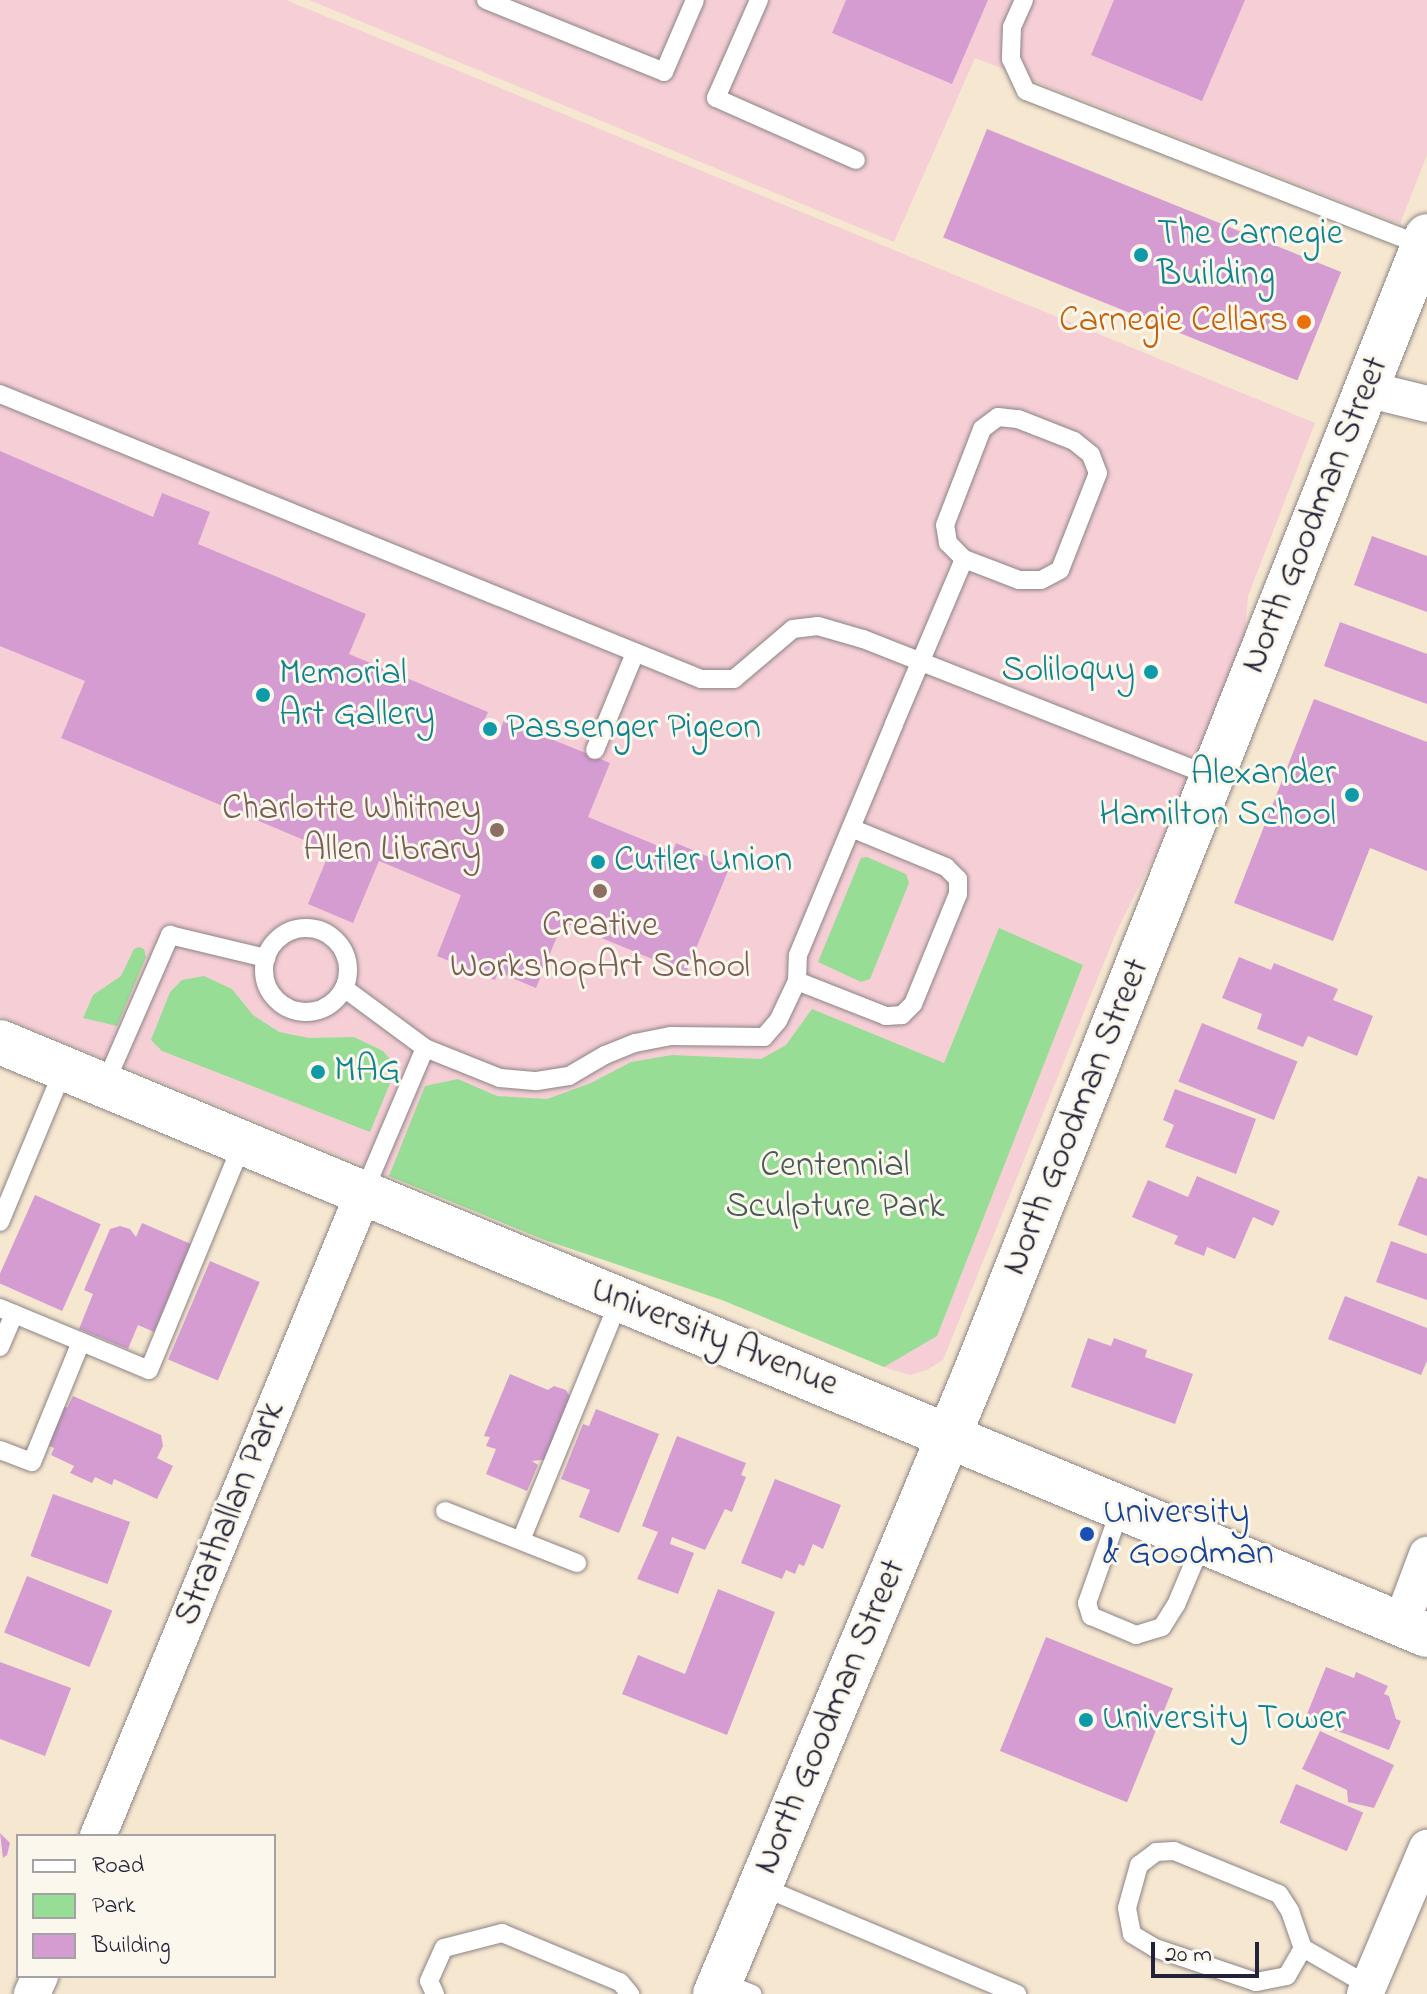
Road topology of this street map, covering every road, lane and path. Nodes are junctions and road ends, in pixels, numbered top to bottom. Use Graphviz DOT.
graph roads {
  1 [pos="486,0"];
  2 [pos="695,0"];
  3 [pos="759,0"];
  4 [pos="1024,0"];
  5 [pos="856,160"];
  6 [pos="1425,241"];
  7 [pos="1366,389"];
  8 [pos="0,394"];
  9 [pos="1427,404"];
  10 [pos="964,559"];
  11 [pos="635,653"];
  12 [pos="921,662"];
  13 [pos="595,750"];
  14 [pos="1213,777"];
  15 [pos="851,828"];
  16 [pos="266,958"];
  17 [pos="797,981"];
  18 [pos="344,988"];
  19 [pos="0,1042"];
  20 [pos="425,1048"];
  21 [pos="64,1068"];
  22 [pos="105,1084"];
  23 [pos="243,1142"];
  24 [pos="364,1192"];
  25 [pos="0,1222"];
  26 [pos="620,1299"];
  27 [pos="7,1311"];
  28 [pos="81,1342"];
  29 [pos="0,1347"];
  30 [pos="949,1435"];
  31 [pos="0,1450"];
  32 [pos="1121,1507"];
  33 [pos="445,1511"];
  34 [pos="521,1540"];
  35 [pos="1203,1541"];
  36 [pos="1427,1555"];
  37 [pos="577,1563"];
  38 [pos="1414,1630"];
  39 [pos="99,1834"];
  40 [pos="1427,1848"];
  41 [pos="760,1886"];
  42 [pos="1303,1948"];
  43 [pos="730,1990"];
  44 [pos="1367,1990"];
  45 [pos="435,1994"];
  46 [pos="630,1994"];
  47 [pos="1017,1994"];
  1 -- 2 [label="lane"];
  3 -- 5 [label="lane"];
  4 -- 6 [label="lane"];
  6 -- 7 [label="main road, North Goodman Street"];
  7 -- 9 [label="street"];
  7 -- 14 [label="main road, North Goodman Street"];
  8 -- 11 [label="lane"];
  10 -- 10 [label="lane"];
  10 -- 12 [label="lane"];
  11 -- 12 [label="lane"];
  11 -- 13 [label="lane"];
  12 -- 14 [label="lane"];
  12 -- 15 [label="lane"];
  14 -- 30 [label="main road, North Goodman Street"];
  15 -- 17 [label="lane"];
  15 -- 17 [label="lane"];
  16 -- 18 [label="lane"];
  16 -- 18 [label="lane"];
  16 -- 22 [label="lane"];
  17 -- 20 [label="lane"];
  18 -- 20 [label="lane"];
  19 -- 21 [label="main road, University Avenue"];
  20 -- 24 [label="lane"];
  21 -- 22 [label="main road, University Avenue"];
  21 -- 25 [label="lane"];
  22 -- 23 [label="main road, University Avenue"];
  23 -- 24 [label="main road, University Avenue"];
  23 -- 28 [label="lane"];
  24 -- 26 [label="main road, University Avenue"];
  24 -- 39 [label="street, Strathallan Park"];
  26 -- 30 [label="main road, University Avenue"];
  26 -- 34 [label="lane"];
  27 -- 28 [label="lane"];
  27 -- 29 [label="lane"];
  28 -- 31 [label="lane"];
  30 -- 32 [label="main road, University Avenue"];
  30 -- 41 [label="main road, North Goodman Street"];
  32 -- 35 [label="main road, University Avenue"];
  32 -- 35 [label="lane"];
  33 -- 34 [label="lane"];
  34 -- 37 [label="lane"];
  35 -- 38 [label="main road, University Avenue"];
  36 -- 38 [label="street"];
  40 -- 44 [label="street"];
  41 -- 43 [label="main road, North Goodman Street"];
  41 -- 47 [label="lane"];
  42 -- 42 [label="lane"];
  42 -- 44 [label="lane"];
  45 -- 46 [label="lane"];
}
